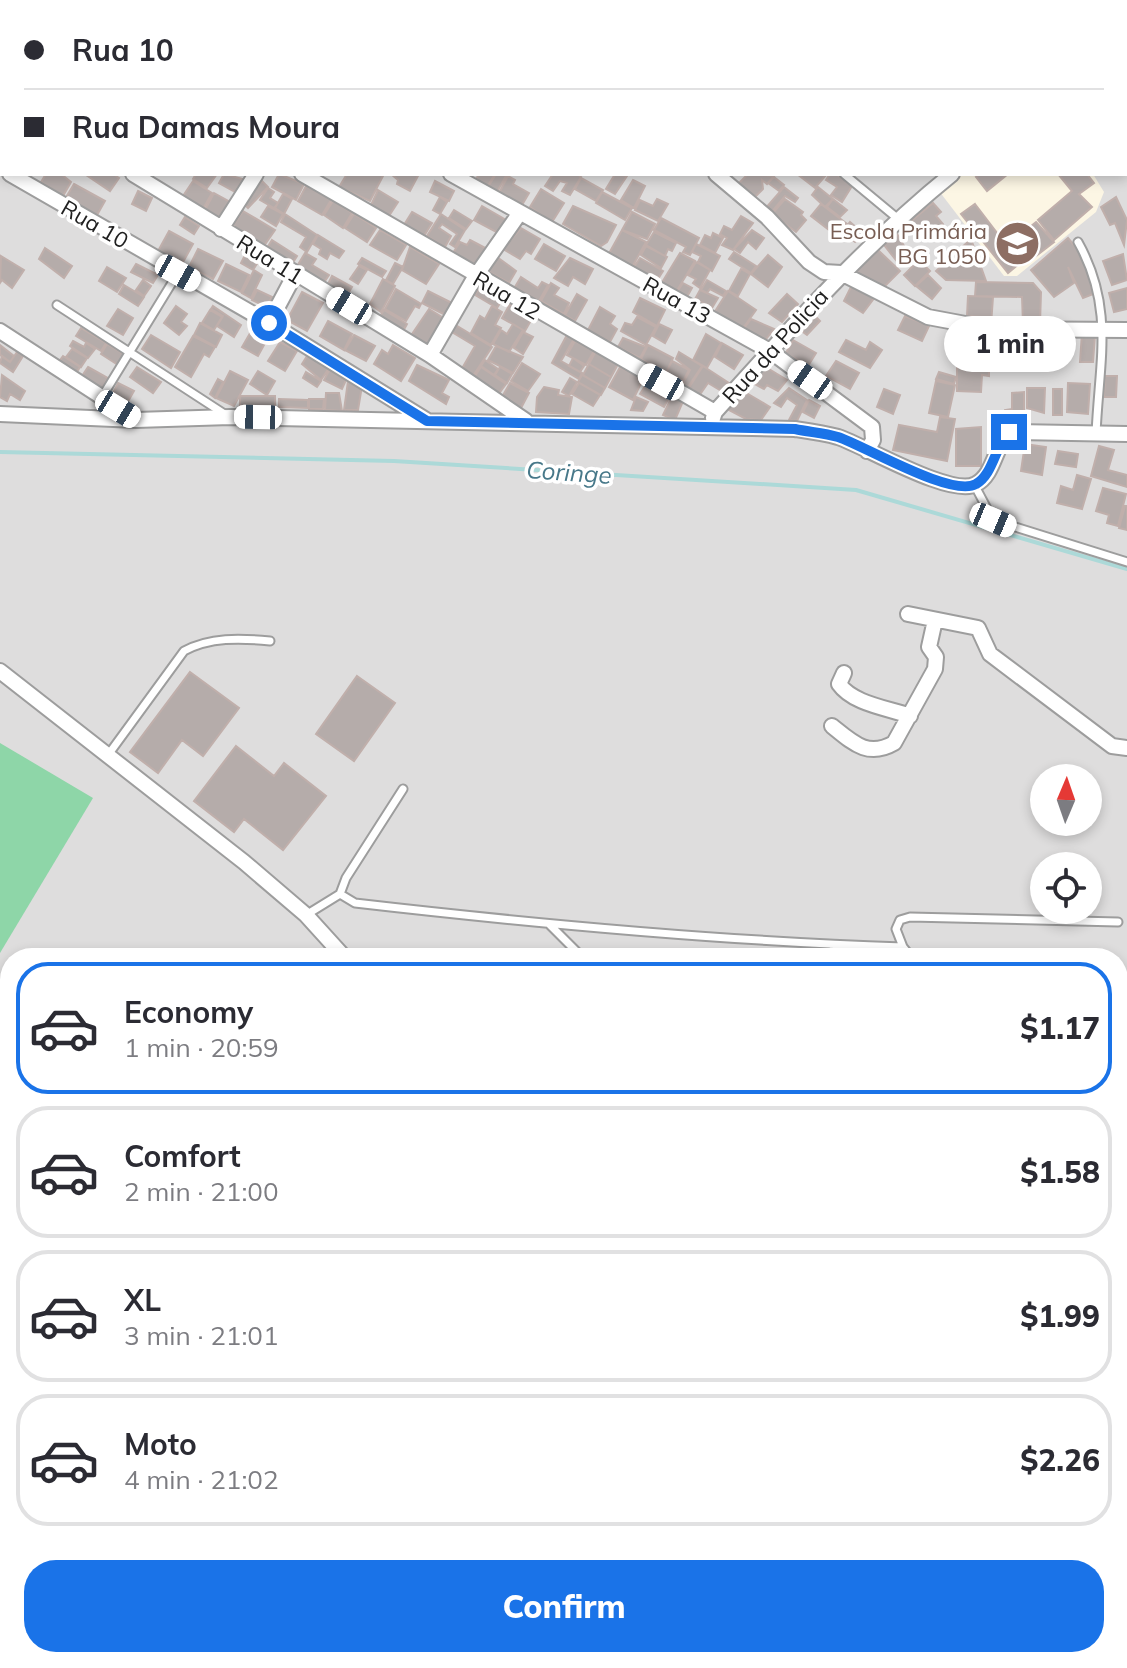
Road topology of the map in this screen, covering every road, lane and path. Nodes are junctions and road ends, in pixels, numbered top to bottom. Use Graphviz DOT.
graph roads {
  1 [pos="13,176"];
  2 [pos="136,176"];
  3 [pos="255,176"];
  4 [pos="305,176"];
  5 [pos="454,176"];
  6 [pos="718,176"];
  7 [pos="846,176"];
  8 [pos="950,176"];
  9 [pos="519,214"];
  10 [pos="897,218"];
  11 [pos="221,229"];
  12 [pos="1078,242"];
  13 [pos="178,273"];
  14 [pos="841,273"];
  15 [pos="295,274"];
  16 [pos="475,277"];
  17 [pos="57,305"];
  18 [pos="269,323"];
  19 [pos="1127,330"];
  20 [pos="0,331"];
  21 [pos="1105,331"];
  22 [pos="131,350"];
  23 [pos="770,351"];
  24 [pos="430,355"];
  25 [pos="101,399"];
  26 [pos="0,403"];
  27 [pos="0,414"];
  28 [pos="19,415"];
  29 [pos="230,417"];
  30 [pos="713,419"];
  31 [pos="136,420"];
  32 [pos="427,421"];
  33 [pos="527,422"];
  34 [pos="1096,434"];
  35 [pos="1127,434"];
  36 [pos="867,451"];
  37 [pos="975,486"];
  38 [pos="1127,562"];
  39 [pos="908,614"];
  40 [pos="935,620"];
  41 [pos="270,641"];
  42 [pos="0,671"];
  43 [pos="844,673"];
  44 [pos="910,716"];
  45 [pos="832,726"];
  46 [pos="1127,748"];
  47 [pos="108,755"];
  48 [pos="403,789"];
  49 [pos="340,894"];
  50 [pos="306,915"];
  51 [pos="1118,922"];
  52 [pos="550,925"];
  53 [pos="834,946"];
  54 [pos="903,947"];
  55 [pos="336,948"];
  56 [pos="573,948"];
  1 -- 13 [label="street, Rua 10"];
  2 -- 11 [label="street, Rua 11"];
  3 -- 11 [label="street"];
  4 -- 16 [label="street, Rua 12"];
  5 -- 9 [label="street, Rua 13"];
  6 -- 14 [label="street"];
  7 -- 10 [label="lane"];
  8 -- 10 [label="street, Rua da Policia"];
  9 -- 16 [label="street"];
  9 -- 23 [label="street, Rua 13"];
  10 -- 14 [label="street, Rua da Policia"];
  11 -- 15 [label="street, Rua 11"];
  12 -- 21 [label="lane"];
  13 -- 18 [label="street, Rua 10"];
  13 -- 22 [label="lane"];
  14 -- 21 [label="street"];
  14 -- 23 [label="street, Rua da Policia"];
  15 -- 18 [label="street"];
  15 -- 24 [label="street, Rua 11"];
  16 -- 24 [label="street"];
  16 -- 30 [label="street, Rua 12"];
  17 -- 22 [label="lane"];
  18 -- 32 [label="street, Rua 10"];
  19 -- 21 [label="street"];
  20 -- 25 [label="street"];
  21 -- 34 [label="lane"];
  22 -- 25 [label="lane"];
  22 -- 29 [label="lane"];
  23 -- 30 [label="street, Rua da Policia"];
  23 -- 36 [label="street, Rua 13"];
  24 -- 33 [label="street, Rua 11"];
  25 -- 31 [label="street"];
  26 -- 28 [label="street"];
  27 -- 28 [label="street"];
  28 -- 31 [label="street"];
  29 -- 31 [label="street"];
  29 -- 32 [label="street"];
  30 -- 33 [label="street"];
  30 -- 36 [label="street"];
  32 -- 33 [label="street"];
  34 -- 35 [label="street"];
  34 -- 37 [label="street"];
  36 -- 37 [label="street"];
  37 -- 38 [label="lane"];
  39 -- 40 [label="street"];
  40 -- 44 [label="street"];
  40 -- 46 [label="street"];
  41 -- 47 [label="lane"];
  42 -- 47 [label="street"];
  43 -- 44 [label="street"];
  44 -- 45 [label="street"];
  47 -- 50 [label="street"];
  48 -- 49 [label="lane"];
  49 -- 50 [label="lane"];
  49 -- 52 [label="lane"];
  50 -- 55 [label="street"];
  51 -- 54 [label="lane"];
  52 -- 53 [label="lane"];
  52 -- 56 [label="lane"];
  53 -- 54 [label="lane"];
}
